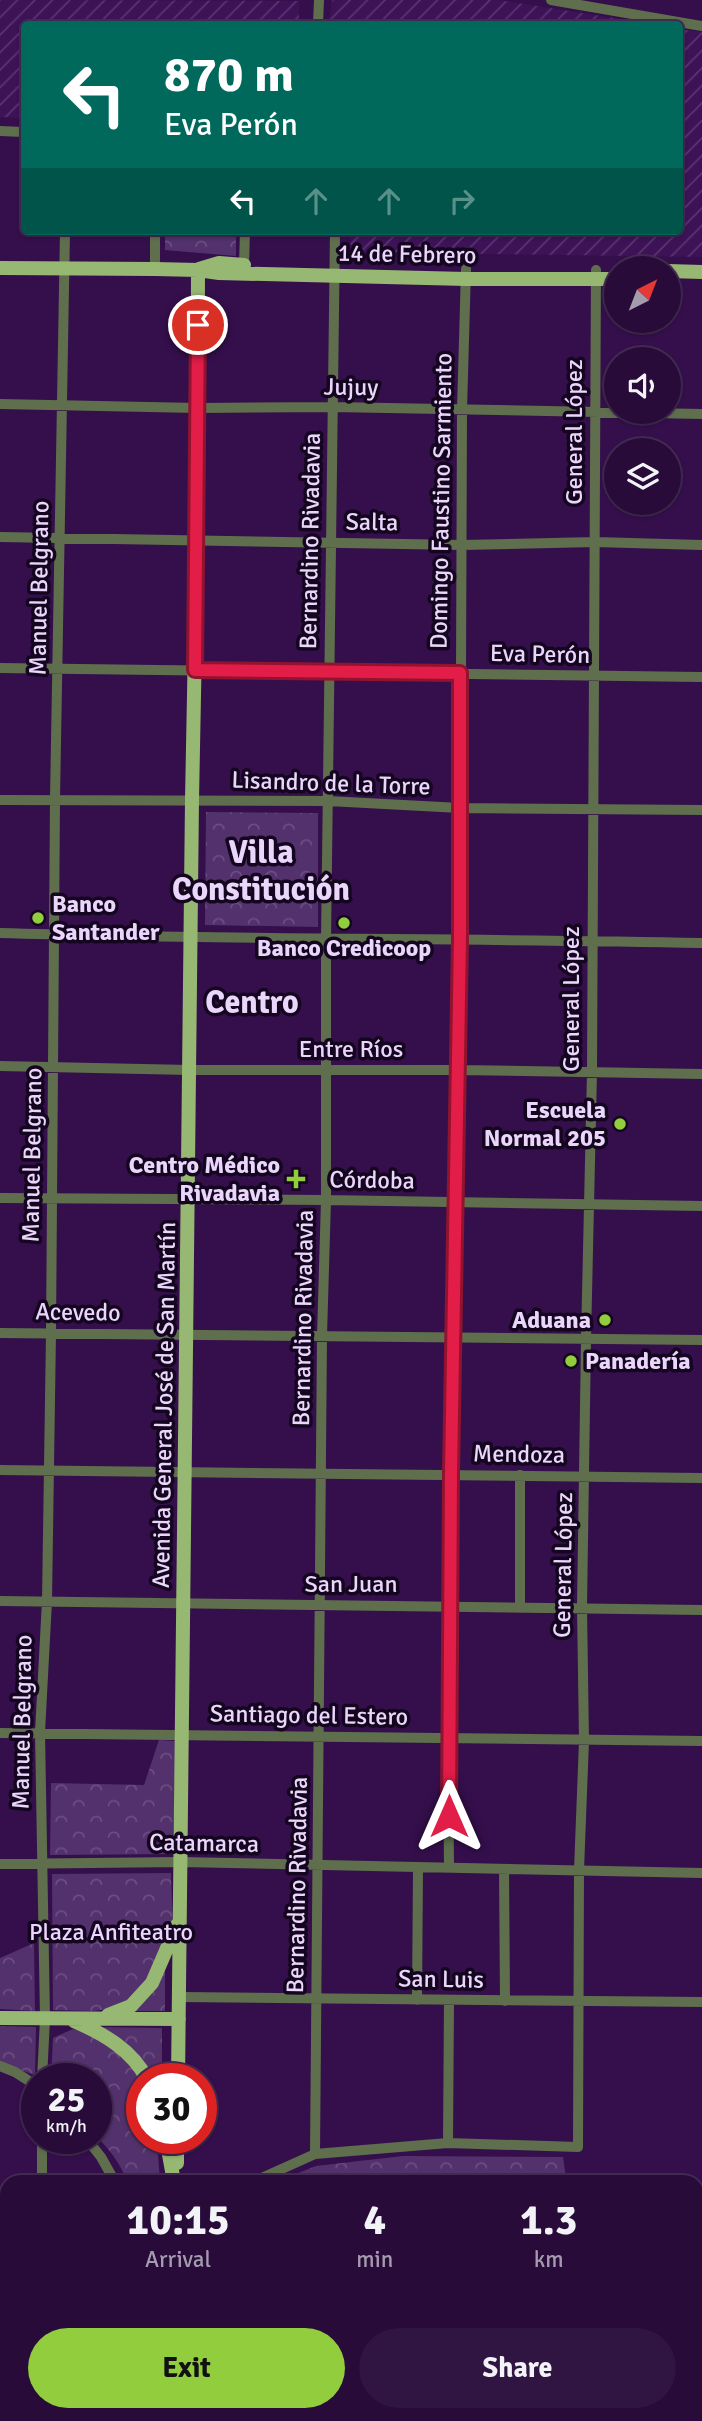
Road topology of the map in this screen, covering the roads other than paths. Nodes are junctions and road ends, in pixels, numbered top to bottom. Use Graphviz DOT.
graph roads {
  1 [pos="319,0"];
  2 [pos="551,0"];
  3 [pos="626,0"];
  4 [pos="624,13"];
  5 [pos="318,21"];
  6 [pos="672,21"];
  7 [pos="683,23"];
  8 [pos="702,26"];
  9 [pos="0,131"];
  10 [pos="21,132"];
  11 [pos="65,235"];
  12 [pos="155,235"];
  13 [pos="245,235"];
  14 [pos="335,235"];
  15 [pos="244,265"];
  16 [pos="0,268"];
  17 [pos="65,269"];
  18 [pos="155,269"];
  19 [pos="198,270"];
  20 [pos="335,271"];
  21 [pos="681,271"];
  22 [pos="604,272"];
  23 [pos="702,272"];
  24 [pos="466,274"];
  25 [pos="596,274"];
  26 [pos="604,276"];
  27 [pos="681,279"];
  28 [pos="702,280"];
  29 [pos="0,404"];
  30 [pos="62,405"];
  31 [pos="333,407"];
  32 [pos="198,408"];
  33 [pos="463,410"];
  34 [pos="596,411"];
  35 [pos="702,414"];
  36 [pos="0,537"];
  37 [pos="60,538"];
  38 [pos="198,538"];
  39 [pos="595,541"];
  40 [pos="330,542"];
  41 [pos="462,545"];
  42 [pos="702,545"];
  43 [pos="0,668"];
  44 [pos="59,670"];
  45 [pos="195,670"];
  46 [pos="329,673"];
  47 [pos="460,673"];
  48 [pos="595,676"];
  49 [pos="702,677"];
  50 [pos="55,799"];
  51 [pos="0,800"];
  52 [pos="192,800"];
  53 [pos="328,801"];
  54 [pos="593,807"];
  55 [pos="460,808"];
  56 [pos="702,810"];
  57 [pos="0,933"];
  58 [pos="55,935"];
  59 [pos="192,937"];
  60 [pos="460,938"];
  61 [pos="326,940"];
  62 [pos="592,940"];
  63 [pos="702,943"];
  64 [pos="0,1066"];
  65 [pos="54,1066"];
  66 [pos="190,1070"];
  67 [pos="327,1070"];
  68 [pos="457,1070"];
  69 [pos="592,1072"];
  70 [pos="702,1074"];
  71 [pos="0,1198"];
  72 [pos="52,1199"];
  73 [pos="189,1200"];
  74 [pos="326,1200"];
  75 [pos="455,1203"];
  76 [pos="589,1204"];
  77 [pos="702,1206"];
  78 [pos="51,1332"];
  79 [pos="0,1333"];
  80 [pos="186,1335"];
  81 [pos="322,1336"];
  82 [pos="453,1338"];
  83 [pos="586,1339"];
  84 [pos="702,1340"];
  85 [pos="0,1470"];
  86 [pos="48,1470"];
  87 [pos="185,1473"];
  88 [pos="323,1474"];
  89 [pos="451,1474"];
  90 [pos="520,1475"];
  91 [pos="586,1476"];
  92 [pos="702,1478"];
  93 [pos="0,1601"];
  94 [pos="47,1601"];
  95 [pos="185,1603"];
  96 [pos="450,1605"];
  97 [pos="319,1606"];
  98 [pos="520,1606"];
  99 [pos="582,1607"];
  100 [pos="702,1610"];
  101 [pos="40,1732"];
  102 [pos="0,1733"];
  103 [pos="183,1734"];
  104 [pos="320,1737"];
  105 [pos="448,1739"];
  106 [pos="584,1741"];
  107 [pos="702,1741"];
  108 [pos="181,1862"];
  109 [pos="0,1864"];
  110 [pos="42,1864"];
  111 [pos="318,1867"];
  112 [pos="418,1868"];
  113 [pos="449,1868"];
  114 [pos="504,1869"];
  115 [pos="579,1870"];
  116 [pos="702,1873"];
  117 [pos="181,1913"];
  118 [pos="180,1997"];
  119 [pos="317,2000"];
  120 [pos="417,2000"];
  121 [pos="449,2000"];
  122 [pos="505,2001"];
  123 [pos="580,2002"];
  124 [pos="702,2002"];
  125 [pos="0,2018"];
  126 [pos="99,2018"];
  127 [pos="44,2019"];
  128 [pos="70,2019"];
  129 [pos="179,2019"];
  130 [pos="43,2063"];
  131 [pos="138,2063"];
  132 [pos="178,2063"];
  133 [pos="0,2066"];
  134 [pos="21,2076"];
  135 [pos="448,2143"];
  136 [pos="42,2154"];
  137 [pos="99,2154"];
  138 [pos="169,2154"];
  139 [pos="176,2154"];
  140 [pos="315,2154"];
  141 [pos="42,2175"];
  142 [pos="112,2175"];
  143 [pos="174,2175"];
  144 [pos="175,2175"];
  145 [pos="268,2175"];
  1 -- 5 [label="street"];
  2 -- 4 [label="street"];
  3 -- 4 [label="street"];
  4 -- 6 [label="street"];
  7 -- 8 [label="street"];
  9 -- 10 [label="street"];
  11 -- 17 [label="street, Manuel Belgrano"];
  12 -- 18 [label="street"];
  13 -- 15 [label="street"];
  14 -- 20 [label="street, Bernardino Rivadavia"];
  15 -- 19 [label="main road, 14 de Febrero"];
  15 -- 20 [label="main road, 14 de Febrero"];
  16 -- 17 [label="main road, 14 de Febrero"];
  17 -- 18 [label="main road, 14 de Febrero"];
  17 -- 30 [label="street, Manuel Belgrano"];
  18 -- 19 [label="main road, 14 de Febrero"];
  19 -- 20 [label="main road, 14 de Febrero"];
  19 -- 32 [label="main road, Avenida General José de San Martín"];
  20 -- 24 [label="main road, 14 de Febrero"];
  20 -- 31 [label="street, Bernardino Rivadavia"];
  21 -- 23 [label="main road"];
  22 -- 25 [label="main road, 14 de Febrero"];
  24 -- 25 [label="main road, 14 de Febrero"];
  24 -- 33 [label="street, Domingo Faustino Sarmiento"];
  25 -- 26 [label="main road, 14 de Febrero"];
  25 -- 34 [label="street, General López"];
  27 -- 28 [label="main road"];
  29 -- 30 [label="street, Jujuy"];
  30 -- 32 [label="street, Jujuy"];
  30 -- 37 [label="street, Manuel Belgrano"];
  31 -- 32 [label="street, Jujuy"];
  31 -- 33 [label="street, Jujuy"];
  31 -- 40 [label="street, Bernardino Rivadavia"];
  32 -- 38 [label="main road, Avenida General José de San Martín"];
  33 -- 34 [label="street, Jujuy"];
  33 -- 41 [label="street, Domingo Faustino Sarmiento"];
  34 -- 35 [label="street, Jujuy"];
  34 -- 39 [label="street, General López"];
  36 -- 37 [label="street, Salta"];
  37 -- 38 [label="street, Salta"];
  37 -- 44 [label="street, Manuel Belgrano"];
  38 -- 40 [label="street, Salta"];
  38 -- 45 [label="main road, Avenida General José de San Martín"];
  39 -- 41 [label="street, Salta"];
  39 -- 42 [label="street, Salta"];
  39 -- 48 [label="street, General López"];
  40 -- 41 [label="street, Salta"];
  40 -- 46 [label="street, Bernardino Rivadavia"];
  41 -- 47 [label="street, Domingo Faustino Sarmiento"];
  43 -- 44 [label="street, Eva Perón"];
  44 -- 45 [label="street, Eva Perón"];
  44 -- 50 [label="street, Manuel Belgrano"];
  45 -- 46 [label="street, Eva Perón"];
  45 -- 52 [label="main road, Avenida General José de San Martín"];
  46 -- 47 [label="street, Eva Perón"];
  46 -- 53 [label="street, Bernardino Rivadavia"];
  47 -- 48 [label="street, Eva Perón"];
  47 -- 55 [label="street, Domingo Faustino Sarmiento"];
  48 -- 49 [label="street, Eva Perón"];
  48 -- 54 [label="street, General López"];
  50 -- 51 [label="street, Lisandro de la Torre"];
  50 -- 52 [label="street, Lisandro de la Torre"];
  50 -- 58 [label="street, Manuel Belgrano"];
  52 -- 53 [label="street, Lisandro de la Torre"];
  52 -- 59 [label="main road, Avenida General José de San Martín"];
  53 -- 55 [label="street, Lisandro de la Torre"];
  53 -- 61 [label="street, Bernardino Rivadavia"];
  54 -- 55 [label="street, Lisandro de la Torre"];
  54 -- 56 [label="street, Lisandro de la Torre"];
  54 -- 62 [label="street, General López"];
  55 -- 60 [label="street, Domingo Faustino Sarmiento"];
  57 -- 58 [label="street"];
  58 -- 59 [label="street"];
  58 -- 65 [label="street, Manuel Belgrano"];
  59 -- 61 [label="street"];
  59 -- 66 [label="main road, Avenida General José de San Martín"];
  60 -- 61 [label="street"];
  60 -- 62 [label="street"];
  60 -- 68 [label="street, Domingo Faustino Sarmiento"];
  61 -- 67 [label="street, Bernardino Rivadavia"];
  62 -- 63 [label="street"];
  62 -- 69 [label="street, General López"];
  64 -- 65 [label="street, Entre Ríos"];
  65 -- 66 [label="street, Entre Ríos"];
  65 -- 72 [label="street, Manuel Belgrano"];
  66 -- 67 [label="street, Entre Ríos"];
  66 -- 73 [label="main road, Avenida General José de San Martín"];
  67 -- 68 [label="street, Entre Ríos"];
  67 -- 74 [label="street, Bernardino Rivadavia"];
  68 -- 69 [label="street, Entre Ríos"];
  68 -- 75 [label="street, Domingo Faustino Sarmiento"];
  69 -- 70 [label="street, Entre Ríos"];
  69 -- 76 [label="street, General López"];
  71 -- 72 [label="street, Córdoba"];
  72 -- 73 [label="street, Córdoba"];
  72 -- 78 [label="street, Manuel Belgrano"];
  73 -- 74 [label="street, Córdoba"];
  73 -- 80 [label="main road, Avenida General José de San Martín"];
  74 -- 75 [label="street, Córdoba"];
  74 -- 81 [label="street, Bernardino Rivadavia"];
  75 -- 76 [label="street, Córdoba"];
  75 -- 82 [label="street, Domingo Faustino Sarmiento"];
  76 -- 77 [label="street, Córdoba"];
  76 -- 83 [label="street, General López"];
  78 -- 79 [label="street, Acevedo"];
  78 -- 80 [label="street, Acevedo"];
  78 -- 86 [label="street, Manuel Belgrano"];
  80 -- 81 [label="street, Acevedo"];
  80 -- 87 [label="main road, Avenida General José de San Martín"];
  81 -- 82 [label="street, Acevedo"];
  81 -- 88 [label="street, Bernardino Rivadavia"];
  82 -- 83 [label="street, Acevedo"];
  82 -- 89 [label="street, Domingo Faustino Sarmiento"];
  83 -- 84 [label="street, Acevedo"];
  83 -- 91 [label="street, General López"];
  85 -- 86 [label="street, Mendoza"];
  86 -- 87 [label="street, Mendoza"];
  86 -- 94 [label="street, Manuel Belgrano"];
  87 -- 88 [label="street, Mendoza"];
  87 -- 95 [label="main road, Avenida General José de San Martín"];
  88 -- 89 [label="street, Mendoza"];
  88 -- 97 [label="street, Bernardino Rivadavia"];
  89 -- 90 [label="street, Mendoza"];
  89 -- 96 [label="street, Domingo Faustino Sarmiento"];
  90 -- 91 [label="street, Mendoza"];
  90 -- 98 [label="street"];
  91 -- 92 [label="street, Mendoza"];
  91 -- 99 [label="street, General López"];
  93 -- 94 [label="street, San Juan"];
  94 -- 95 [label="street, San Juan"];
  94 -- 101 [label="street, Manuel Belgrano"];
  95 -- 97 [label="street, San Juan"];
  95 -- 103 [label="main road, Avenida General José de San Martín"];
  96 -- 97 [label="street, San Juan"];
  96 -- 98 [label="street, San Juan"];
  96 -- 105 [label="street, Domingo Faustino Sarmiento"];
  97 -- 104 [label="street, Bernardino Rivadavia"];
  98 -- 99 [label="street, San Juan"];
  99 -- 100 [label="street, San Juan"];
  99 -- 106 [label="street, General López"];
  101 -- 102 [label="street, Santiago del Estero"];
  101 -- 103 [label="street, Santiago del Estero"];
  101 -- 110 [label="street, Manuel Belgrano"];
  103 -- 104 [label="street, Santiago del Estero"];
  103 -- 108 [label="main road, Avenida General José de San Martín"];
  104 -- 105 [label="street, Santiago del Estero"];
  104 -- 111 [label="street, Bernardino Rivadavia"];
  105 -- 106 [label="street, Santiago del Estero"];
  105 -- 113 [label="street, Domingo Faustino Sarmiento"];
  106 -- 107 [label="street, Santiago del Estero"];
  106 -- 115 [label="street, General López"];
  108 -- 110 [label="street, Catamarca"];
  108 -- 111 [label="street, Catamarca"];
  108 -- 117 [label="main road, Avenida General José de San Martín"];
  109 -- 110 [label="street, Catamarca"];
  110 -- 127 [label="street, Manuel Belgrano"];
  111 -- 112 [label="street, Catamarca"];
  111 -- 119 [label="street, Bernardino Rivadavia"];
  112 -- 113 [label="street, Catamarca"];
  112 -- 120 [label="street"];
  113 -- 114 [label="street, Catamarca"];
  114 -- 115 [label="street, Catamarca"];
  114 -- 122 [label="street"];
  115 -- 116 [label="street, Catamarca"];
  115 -- 123 [label="street, General López"];
  117 -- 118 [label="main road, Avenida General José de San Martín"];
  117 -- 126 [label="main road"];
  118 -- 119 [label="street, San Luis"];
  118 -- 129 [label="main road, Avenida General José de San Martín"];
  119 -- 120 [label="street, San Luis"];
  119 -- 140 [label="street, Bernardino Rivadavia"];
  120 -- 121 [label="street, San Luis"];
  121 -- 122 [label="street, San Luis"];
  121 -- 135 [label="street"];
  122 -- 123 [label="street, San Luis"];
  123 -- 124 [label="street, San Luis"];
  123 -- 135 [label="street, General López"];
  125 -- 127 [label="main road"];
  126 -- 128 [label="main road"];
  126 -- 129 [label="main road"];
  127 -- 128 [label="main road"];
  127 -- 130 [label="street, Manuel Belgrano"];
  128 -- 131 [label="main road"];
  129 -- 132 [label="main road, Avenida General José de San Martín"];
  133 -- 134 [label="street"];
  135 -- 140 [label="street"];
  136 -- 141 [label="street"];
  137 -- 142 [label="street"];
  138 -- 143 [label="main road"];
  139 -- 144 [label="main road"];
  140 -- 145 [label="street"];
}
